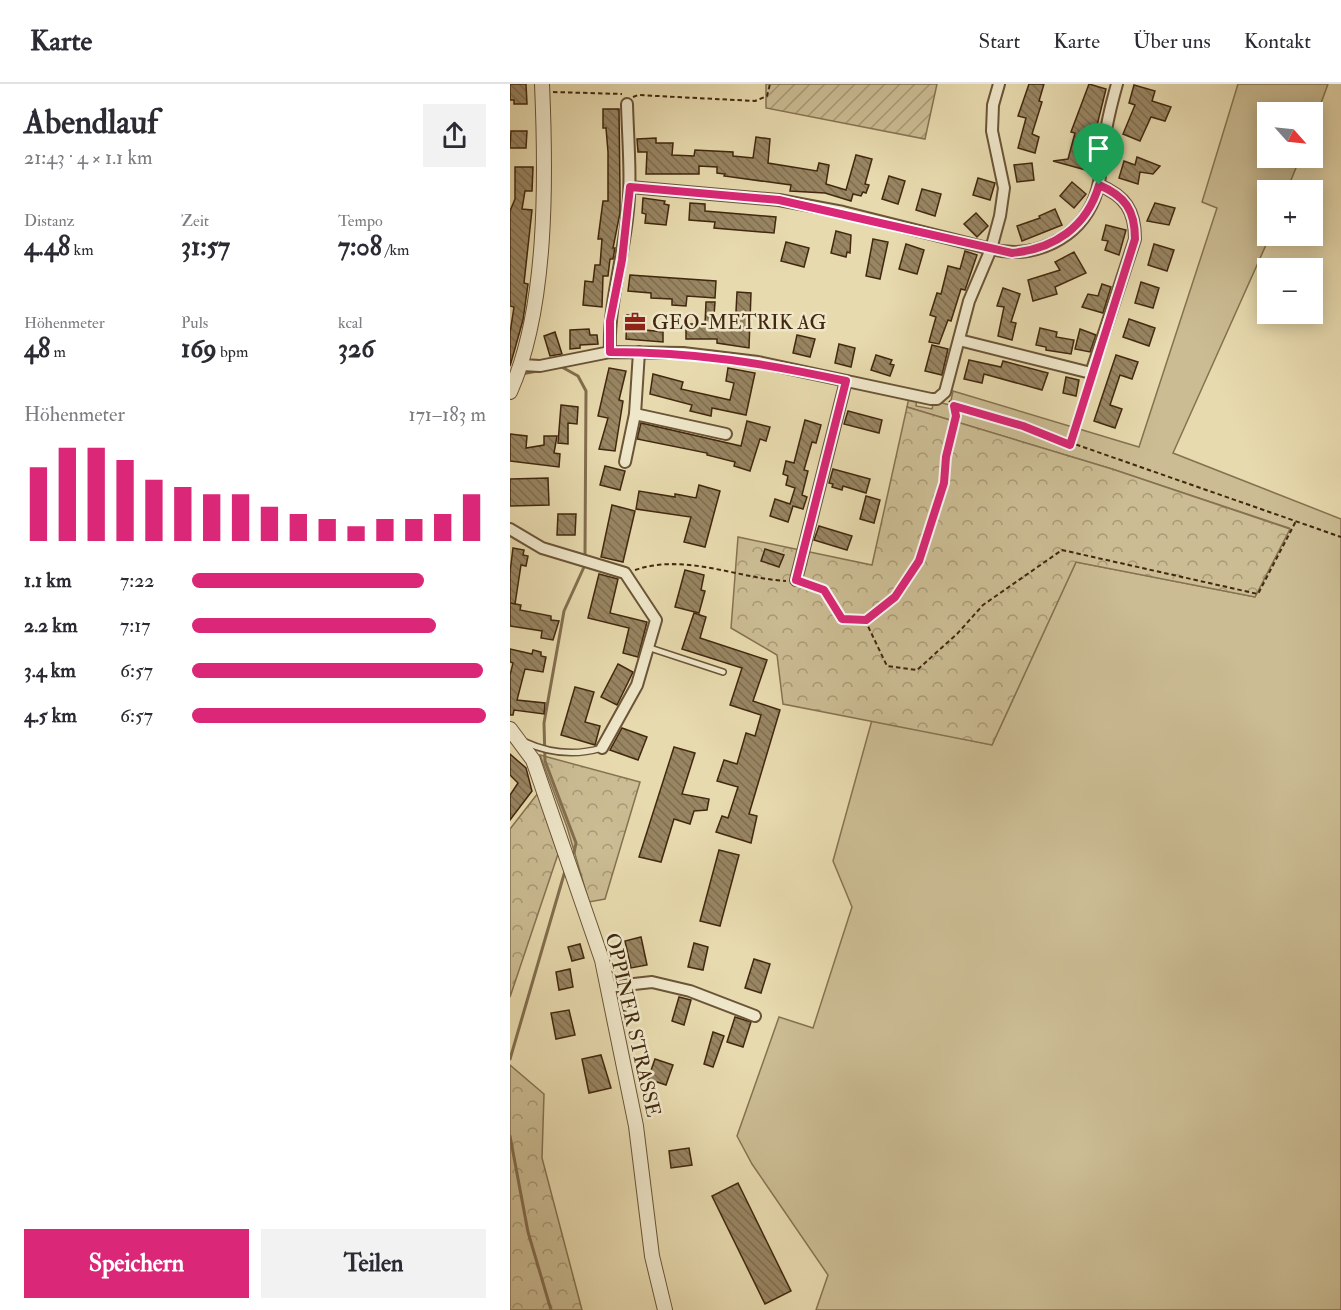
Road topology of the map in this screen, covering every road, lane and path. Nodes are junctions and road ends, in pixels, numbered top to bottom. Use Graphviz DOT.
graph roads {
  1 [pos="770,84"];
  2 [pos="999,84"];
  3 [pos="1117,84"];
  4 [pos="543,88"];
  5 [pos="627,104"];
  6 [pos="1099,185"];
  7 [pos="630,187"];
  8 [pos="991,249"];
  9 [pos="959,340"];
  10 [pos="610,352"];
  11 [pos="639,352"];
  12 [pos="1091,373"];
  13 [pos="846,381"];
  14 [pos="514,383"];
  15 [pos="942,395"];
  16 [pos="954,406"];
  17 [pos="635,414"];
  18 [pos="1076,423"];
  19 [pos="726,434"];
  20 [pos="1070,445"];
  21 [pos="625,462"];
  22 [pos="1296,521"];
  23 [pos="510,529"];
  24 [pos="1341,537"];
  25 [pos="625,573"];
  26 [pos="796,580"];
  27 [pos="866,620"];
  28 [pos="650,648"];
  29 [pos="723,672"];
  30 [pos="510,729"];
  31 [pos="520,740"];
  32 [pos="602,748"];
  33 [pos="607,987"];
  34 [pos="755,1016"];
  35 [pos="664,1310"];
  1 -- 5 [label="path"];
  2 -- 8 [label="street"];
  3 -- 6 [label="street"];
  4 -- 5 [label="path"];
  4 -- 14 [label="street"];
  5 -- 7 [label="street"];
  6 -- 8 [label="street"];
  6 -- 12 [label="street"];
  7 -- 8 [label="street"];
  7 -- 10 [label="street"];
  8 -- 9 [label="street"];
  9 -- 12 [label="street"];
  9 -- 15 [label="street"];
  10 -- 11 [label="street"];
  10 -- 14 [label="street"];
  11 -- 13 [label="street"];
  11 -- 17 [label="street"];
  12 -- 18 [label="lane"];
  13 -- 15 [label="street"];
  13 -- 26 [label="street"];
  15 -- 16 [label="path"];
  16 -- 20 [label="path"];
  16 -- 27 [label="path"];
  17 -- 19 [label="street"];
  17 -- 21 [label="street"];
  18 -- 20 [label="path"];
  20 -- 22 [label="path"];
  22 -- 24 [label="path"];
  22 -- 27 [label="path"];
  23 -- 25 [label="street"];
  25 -- 26 [label="path"];
  25 -- 28 [label="street"];
  26 -- 27 [label="path"];
  28 -- 29 [label="lane"];
  28 -- 32 [label="street"];
  30 -- 31 [label="street, OPPINER STRASSE"];
  31 -- 32 [label="lane"];
  31 -- 33 [label="street, OPPINER STRASSE"];
  33 -- 34 [label="street"];
  33 -- 35 [label="street, OPPINER STRASSE"];
}
